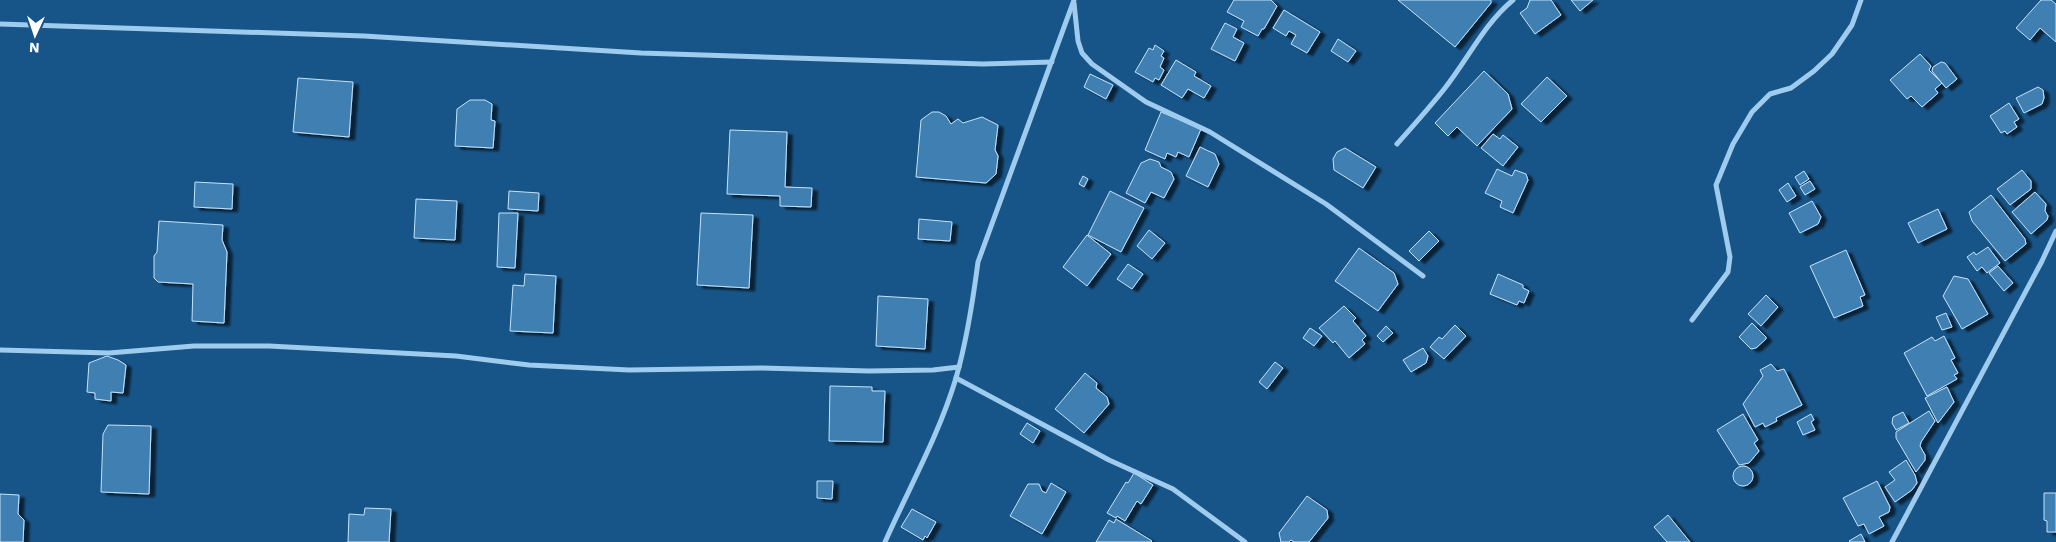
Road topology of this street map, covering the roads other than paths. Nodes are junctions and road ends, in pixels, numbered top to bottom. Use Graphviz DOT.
graph roads {
  1 [pos="1074,0"];
  2 [pos="1513,0"];
  3 [pos="1861,0"];
  4 [pos="0,24"];
  5 [pos="1052,62"];
  6 [pos="1397,144"];
  7 [pos="2056,231"];
  8 [pos="2049,246"];
  9 [pos="2056,249"];
  10 [pos="1424,276"];
  11 [pos="1692,320"];
  12 [pos="0,350"];
  13 [pos="959,367"];
  14 [pos="956,378"];
  15 [pos="885,542"];
  16 [pos="1245,542"];
  17 [pos="1892,542"];
  1 -- 5 [label="street"];
  1 -- 10 [label="street"];
  2 -- 6 [label="street"];
  3 -- 11 [label="street"];
  4 -- 5 [label="street"];
  5 -- 13 [label="street"];
  7 -- 8 [label="street"];
  8 -- 9 [label="street"];
  8 -- 17 [label="street"];
  12 -- 13 [label="street"];
  13 -- 14 [label="street"];
  14 -- 15 [label="street"];
  14 -- 16 [label="street"];
}
